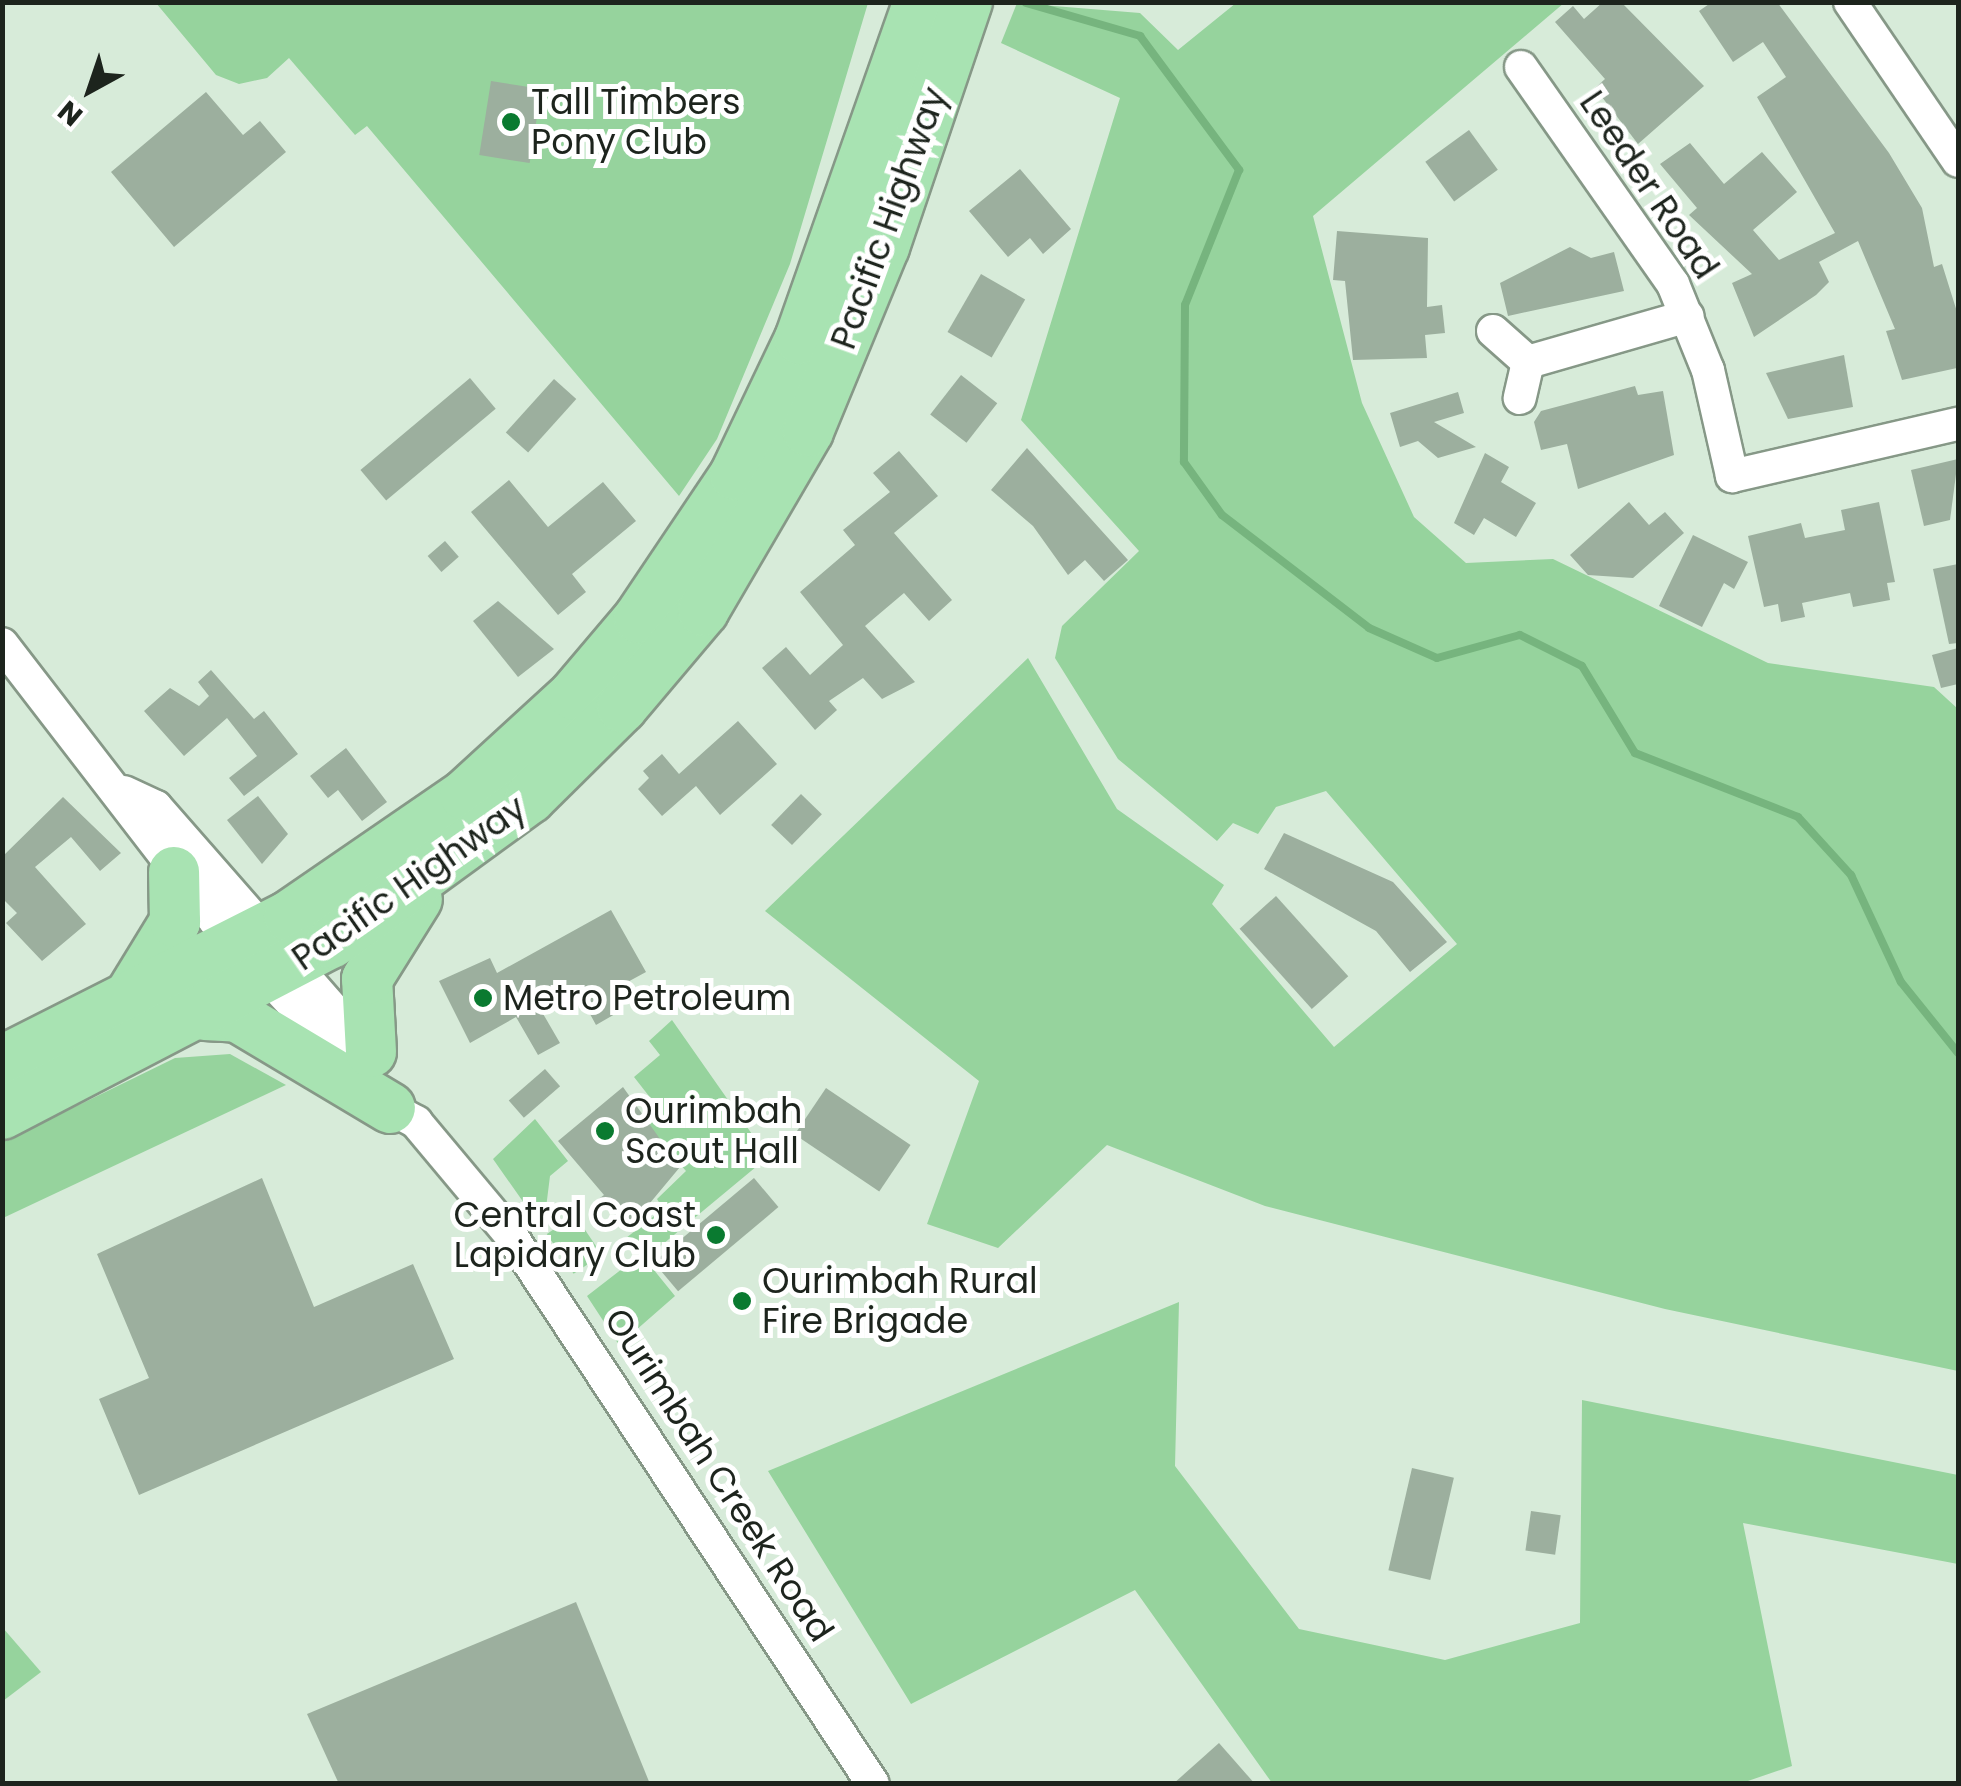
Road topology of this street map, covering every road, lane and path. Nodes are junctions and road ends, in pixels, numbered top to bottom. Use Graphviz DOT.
graph roads {
  1 [pos="919,2"];
  2 [pos="966,2"];
  3 [pos="1850,2"];
  4 [pos="1521,66"];
  5 [pos="1958,161"];
  6 [pos="1688,316"];
  7 [pos="1494,331"];
  8 [pos="1528,362"];
  9 [pos="1520,398"];
  10 [pos="1958,424"];
  11 [pos="2,644"];
  12 [pos="124,792"];
  13 [pos="438,871"];
  14 [pos="174,872"];
  15 [pos="268,955"];
  16 [pos="123,1006"];
  17 [pos="205,1015"];
  18 [pos="371,1052"];
  19 [pos="2,1061"];
  20 [pos="2,1114"];
  21 [pos="403,1115"];
  22 [pos="874,1784"];
  1 -- 15 [label="main road, Pacific Highway"];
  2 -- 13 [label="main road, Pacific Highway"];
  3 -- 5 [label="street"];
  4 -- 6 [label="street, Leeder Road"];
  6 -- 8 [label="street"];
  6 -- 10 [label="street, Leeder Road"];
  7 -- 8 [label="street"];
  8 -- 9 [label="street"];
  11 -- 12 [label="street"];
  12 -- 14 [label="street"];
  12 -- 15 [label="street"];
  13 -- 15 [label="main road, Pacific Highway"];
  13 -- 18 [label="main road"];
  14 -- 15 [label="street"];
  14 -- 16 [label="main road"];
  15 -- 16 [label="main road, Pacific Highway"];
  15 -- 17 [label="main road, Pacific Highway"];
  15 -- 18 [label="street, Ourimbah Creek Road"];
  15 -- 21 [label="street, Ourimbah Creek Road"];
  16 -- 19 [label="main road, Pacific Highway"];
  17 -- 20 [label="main road, Pacific Highway"];
  17 -- 21 [label="main road"];
  18 -- 21 [label="street, Ourimbah Creek Road"];
  21 -- 22 [label="street, Ourimbah Creek Road"];
}
